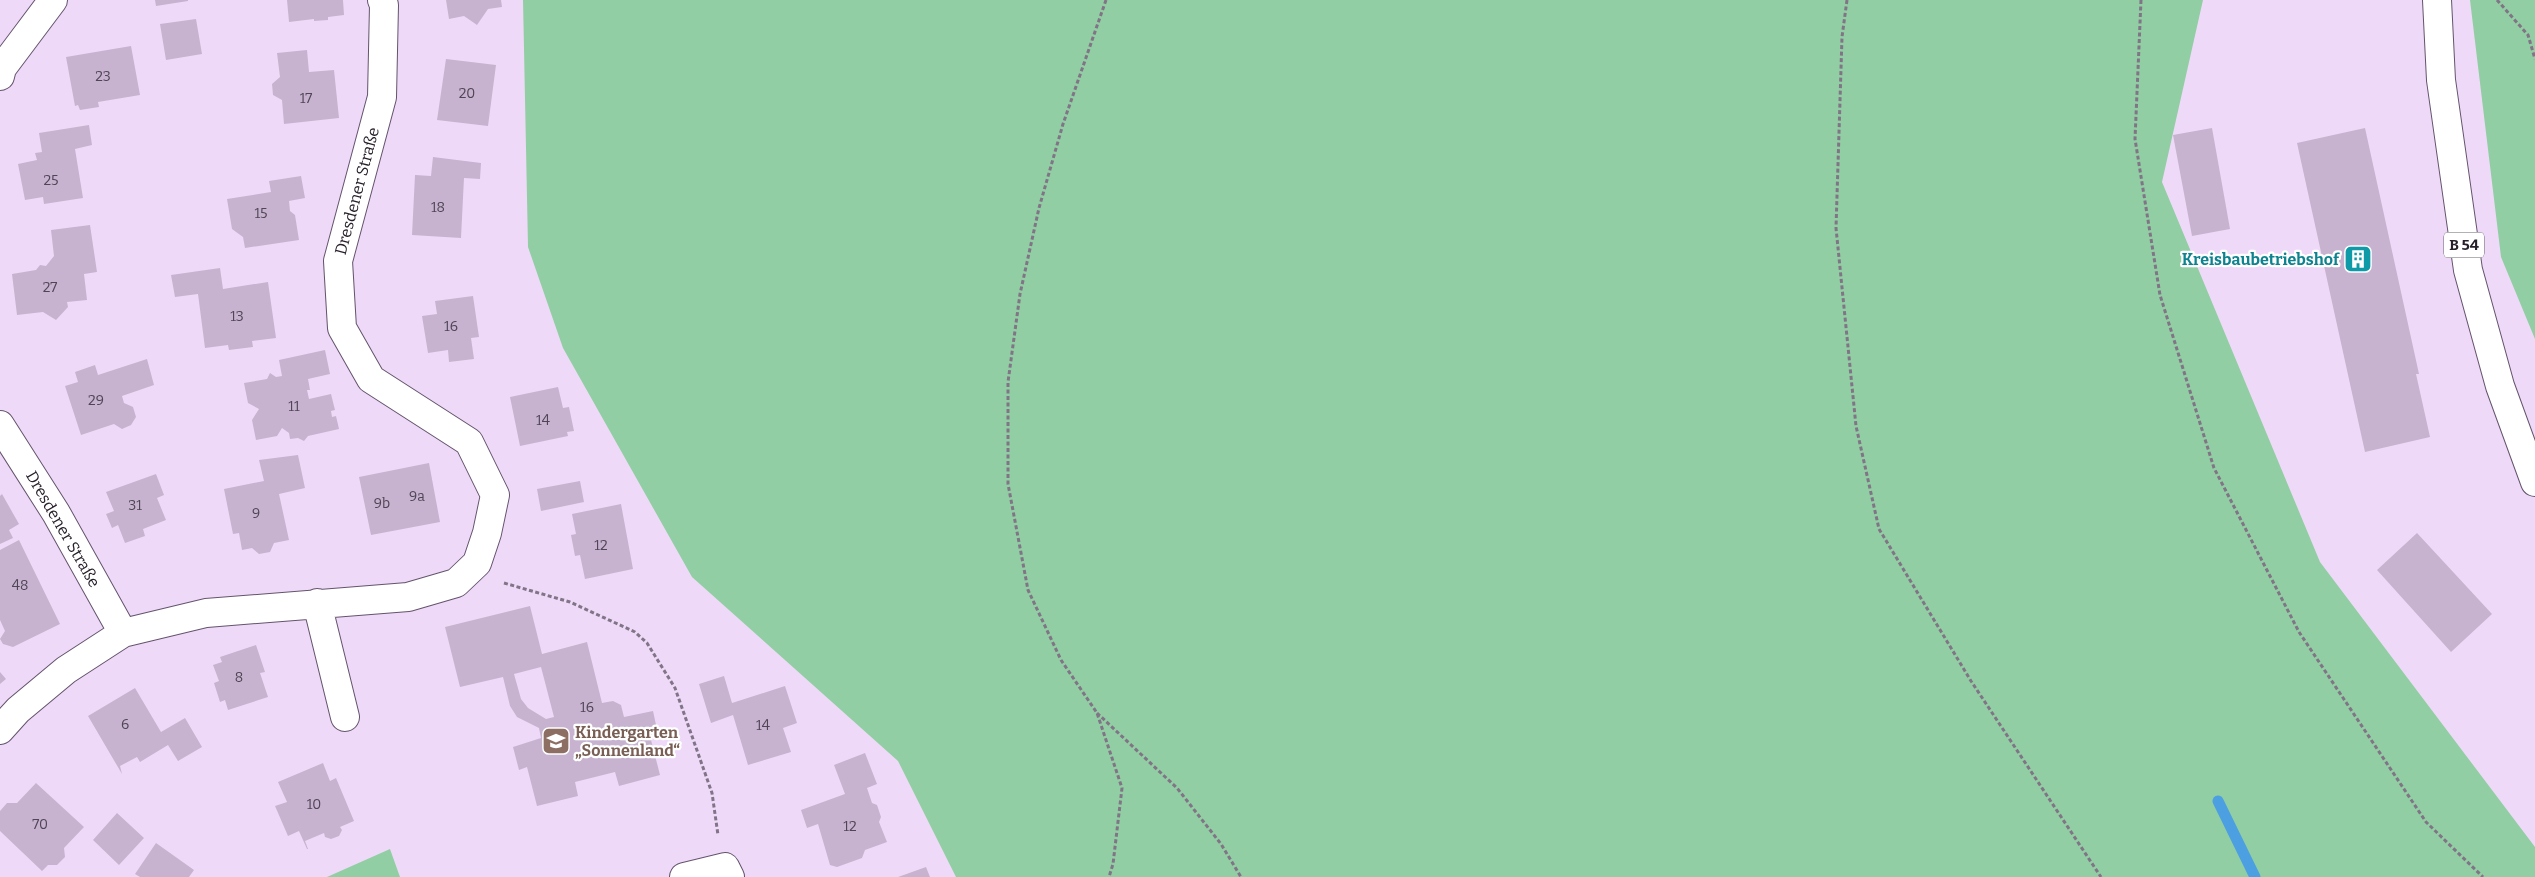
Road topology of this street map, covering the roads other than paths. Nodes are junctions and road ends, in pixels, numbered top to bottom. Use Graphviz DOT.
graph roads {
  1 [pos="53,0"];
  2 [pos="382,0"];
  3 [pos="2436,0"];
  4 [pos="0,76"];
  5 [pos="0,425"];
  6 [pos="2535,482"];
  7 [pos="317,603"];
  8 [pos="123,633"];
  9 [pos="345,717"];
  10 [pos="0,730"];
  11 [pos="727,872"];
  12 [pos="684,877"];
  1 -- 4 [label="street"];
  2 -- 7 [label="street, Dresdener Straße"];
  3 -- 6 [label="street, B 54"];
  5 -- 8 [label="street, Dresdener Straße"];
  7 -- 8 [label="street, Dresdener Straße"];
  7 -- 9 [label="street"];
  8 -- 10 [label="street, Dresdener Straße"];
  11 -- 12 [label="street"];
}
